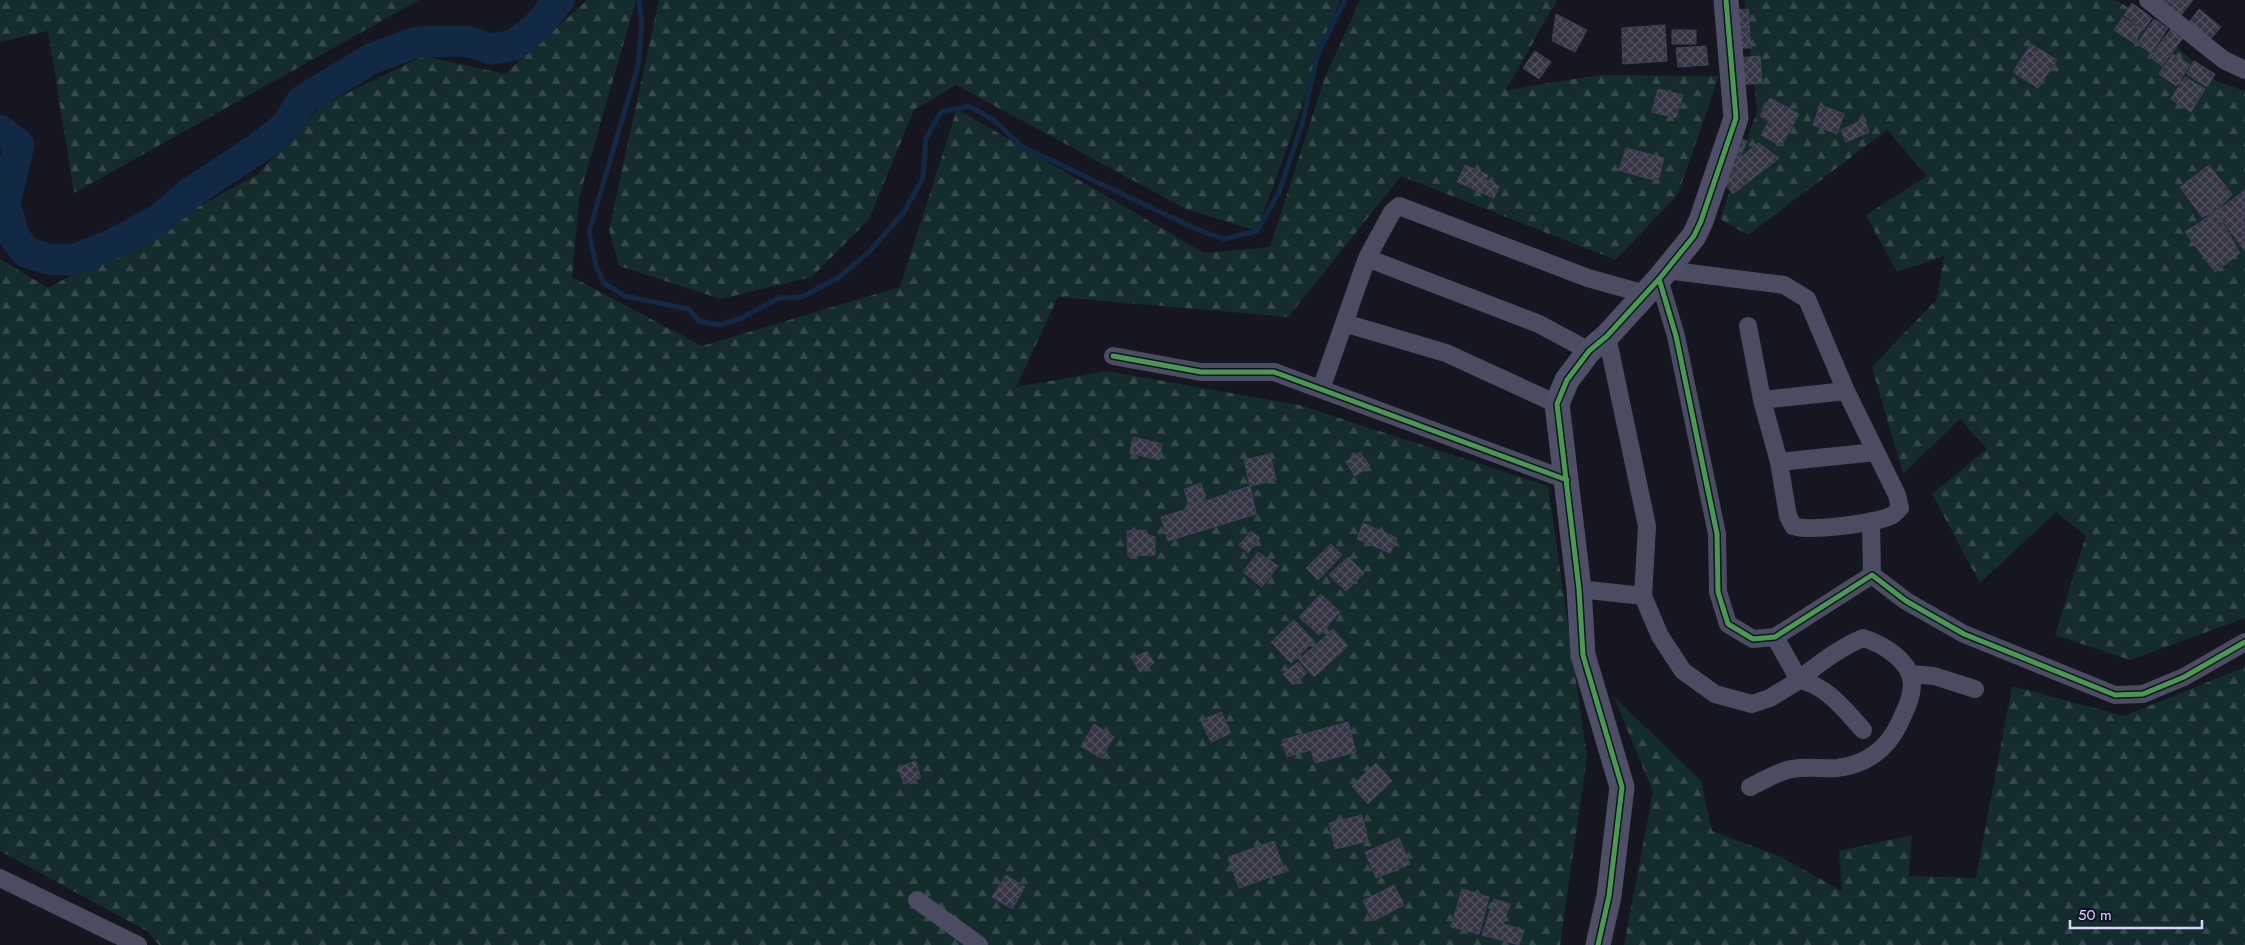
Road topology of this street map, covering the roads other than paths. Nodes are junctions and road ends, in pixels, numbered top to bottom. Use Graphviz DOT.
graph roads {
  1 [pos="1726,0"];
  2 [pos="2148,0"];
  3 [pos="2245,70"];
  4 [pos="1367,258"];
  5 [pos="1657,281"];
  6 [pos="1344,323"];
  7 [pos="1748,326"];
  8 [pos="1598,344"];
  9 [pos="1113,356"];
  10 [pos="1321,389"];
  11 [pos="1846,391"];
  12 [pos="1762,400"];
  13 [pos="1557,404"];
  14 [pos="1876,452"];
  15 [pos="1779,462"];
  16 [pos="1567,480"];
  17 [pos="1871,521"];
  18 [pos="1872,575"];
  19 [pos="1579,589"];
  20 [pos="1643,596"];
  21 [pos="1775,637"];
  22 [pos="2245,642"];
  23 [pos="1911,674"];
  24 [pos="1799,680"];
  25 [pos="1975,689"];
  26 [pos="1863,730"];
  27 [pos="1750,787"];
  28 [pos="0,878"];
  29 [pos="917,900"];
  30 [pos="138,945"];
  31 [pos="979,945"];
  32 [pos="1598,945"];
  1 -- 5 [label="street"];
  2 -- 3 [label="street"];
  4 -- 5 [label="street"];
  4 -- 6 [label="street"];
  4 -- 8 [label="street"];
  5 -- 8 [label="street"];
  5 -- 11 [label="street"];
  5 -- 21 [label="street"];
  6 -- 10 [label="street"];
  6 -- 13 [label="street"];
  7 -- 12 [label="street"];
  8 -- 13 [label="street"];
  8 -- 20 [label="street"];
  9 -- 10 [label="street"];
  10 -- 16 [label="street"];
  11 -- 12 [label="street"];
  11 -- 14 [label="street"];
  12 -- 15 [label="street"];
  13 -- 16 [label="street"];
  14 -- 15 [label="street"];
  14 -- 17 [label="street"];
  15 -- 17 [label="street"];
  16 -- 19 [label="street"];
  17 -- 18 [label="street"];
  18 -- 21 [label="street"];
  18 -- 22 [label="street"];
  19 -- 20 [label="street"];
  19 -- 32 [label="street"];
  20 -- 24 [label="street"];
  21 -- 24 [label="street"];
  23 -- 24 [label="street"];
  23 -- 25 [label="street"];
  23 -- 27 [label="street"];
  24 -- 26 [label="street"];
  28 -- 30 [label="street"];
  29 -- 31 [label="street"];
}
